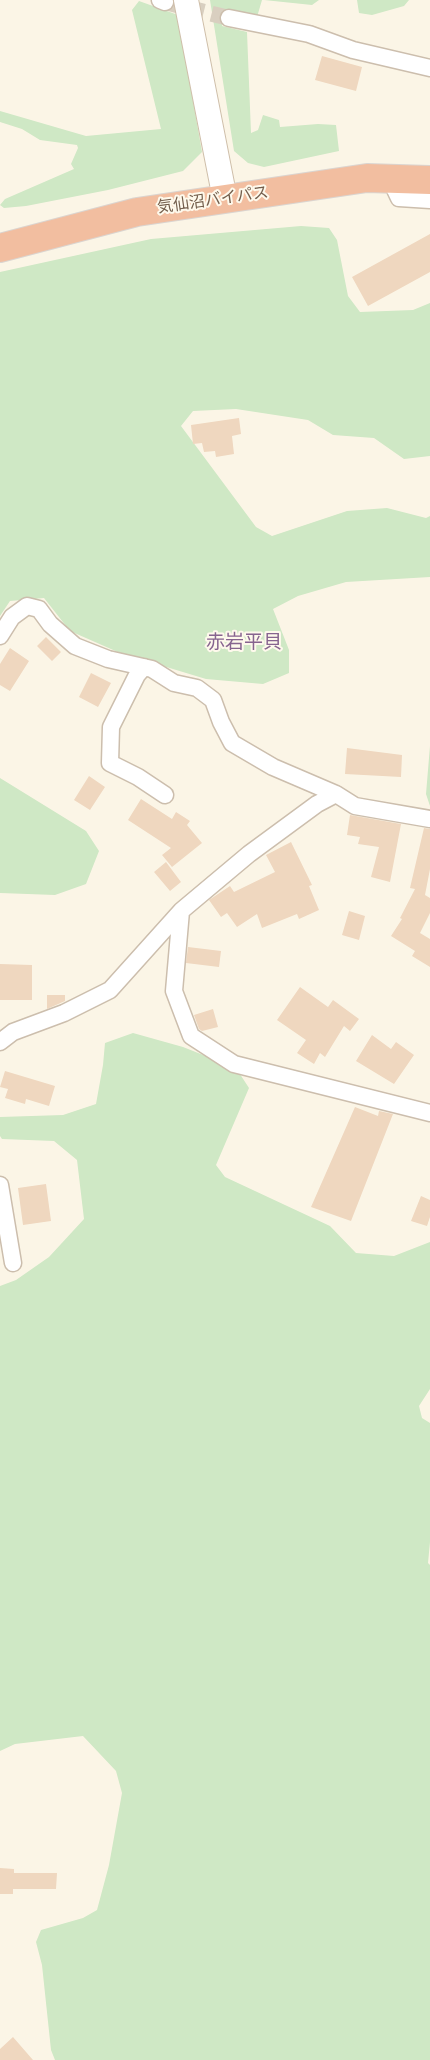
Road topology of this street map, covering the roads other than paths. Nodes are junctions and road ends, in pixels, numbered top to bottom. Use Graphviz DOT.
graph roads {
  1 [pos="198,0"];
  2 [pos="170,1"];
  3 [pos="229,18"];
  4 [pos="430,68"];
  5 [pos="390,179"];
  6 [pos="430,180"];
  7 [pos="230,198"];
  8 [pos="430,200"];
  9 [pos="0,248"];
  10 [pos="0,636"];
  11 [pos="144,667"];
  12 [pos="336,794"];
  13 [pos="165,795"];
  14 [pos="430,819"];
  15 [pos="181,911"];
  16 [pos="0,1042"];
  17 [pos="430,1113"];
  18 [pos="0,1185"];
  19 [pos="14,1263"];
  1 -- 7 [label="street"];
  2 -- 7 [label="street"];
  3 -- 4 [label="street"];
  5 -- 6 [label="highway, 気仙沼バイパス"];
  5 -- 7 [label="highway, 気仙沼バイパス"];
  5 -- 8 [label="street"];
  7 -- 9 [label="highway, 気仙沼バイパス"];
  10 -- 11 [label="street"];
  11 -- 12 [label="street"];
  11 -- 13 [label="street"];
  12 -- 14 [label="street"];
  12 -- 15 [label="street"];
  15 -- 16 [label="street"];
  15 -- 17 [label="street"];
  18 -- 19 [label="street"];
}
